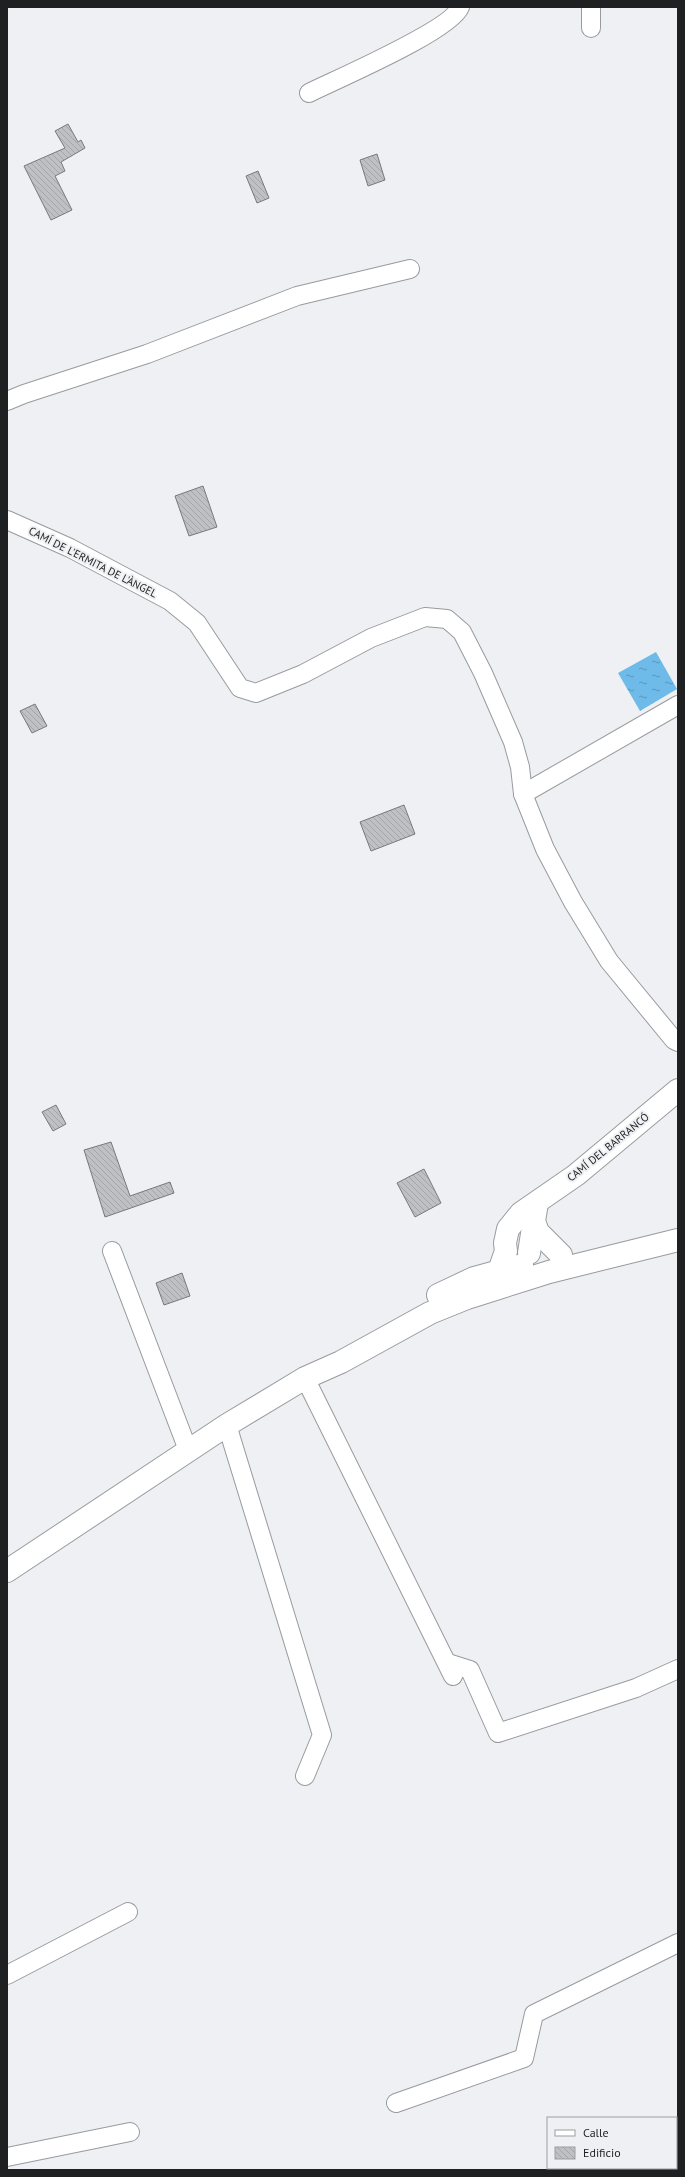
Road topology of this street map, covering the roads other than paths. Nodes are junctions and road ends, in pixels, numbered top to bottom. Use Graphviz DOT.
graph roads {
  1 [pos="460,7"];
  2 [pos="591,7"];
  3 [pos="591,28"];
  4 [pos="309,93"];
  5 [pos="410,269"];
  6 [pos="7,401"];
  7 [pos="7,520"];
  8 [pos="678,705"];
  9 [pos="523,794"];
  10 [pos="678,1042"];
  11 [pos="678,1090"];
  12 [pos="535,1212"];
  13 [pos="678,1226"];
  14 [pos="678,1237"];
  15 [pos="678,1240"];
  16 [pos="112,1251"];
  17 [pos="506,1251"];
  18 [pos="561,1255"];
  19 [pos="526,1259"];
  20 [pos="500,1271"];
  21 [pos="454,1303"];
  22 [pos="305,1378"];
  23 [pos="227,1425"];
  24 [pos="188,1450"];
  25 [pos="7,1571"];
  26 [pos="678,1669"];
  27 [pos="305,1776"];
  28 [pos="128,1912"];
  29 [pos="678,1942"];
  30 [pos="7,1975"];
  31 [pos="396,2103"];
  32 [pos="130,2132"];
  33 [pos="7,2157"];
  1 -- 4 [label="street"];
  2 -- 3 [label="street"];
  5 -- 6 [label="street"];
  7 -- 9 [label="street, CAMÍ DE L'ERMITA DE L'ÀNGEL"];
  8 -- 9 [label="street"];
  9 -- 10 [label="street, CAMÍ DE L'ERMITA DE L'ÀNGEL"];
  11 -- 12 [label="main road, CAMÍ DEL BARRANCÓ"];
  12 -- 17 [label="main road, CAMÍ DEL BARRANCÓ"];
  12 -- 18 [label="main road"];
  12 -- 19 [label="main road"];
  13 -- 18 [label="main road"];
  14 -- 19 [label="main road"];
  15 -- 21 [label="main road"];
  16 -- 24 [label="street"];
  17 -- 19 [label="main road"];
  17 -- 20 [label="main road, CAMÍ DEL BARRANCÓ"];
  18 -- 19 [label="main road"];
  19 -- 20 [label="main road"];
  19 -- 21 [label="main road"];
  20 -- 22 [label="main road"];
  21 -- 22 [label="main road"];
  22 -- 23 [label="main road"];
  22 -- 26 [label="street"];
  23 -- 24 [label="main road"];
  23 -- 27 [label="street"];
  24 -- 25 [label="main road"];
  28 -- 30 [label="street"];
  29 -- 31 [label="street"];
  32 -- 33 [label="street"];
}
